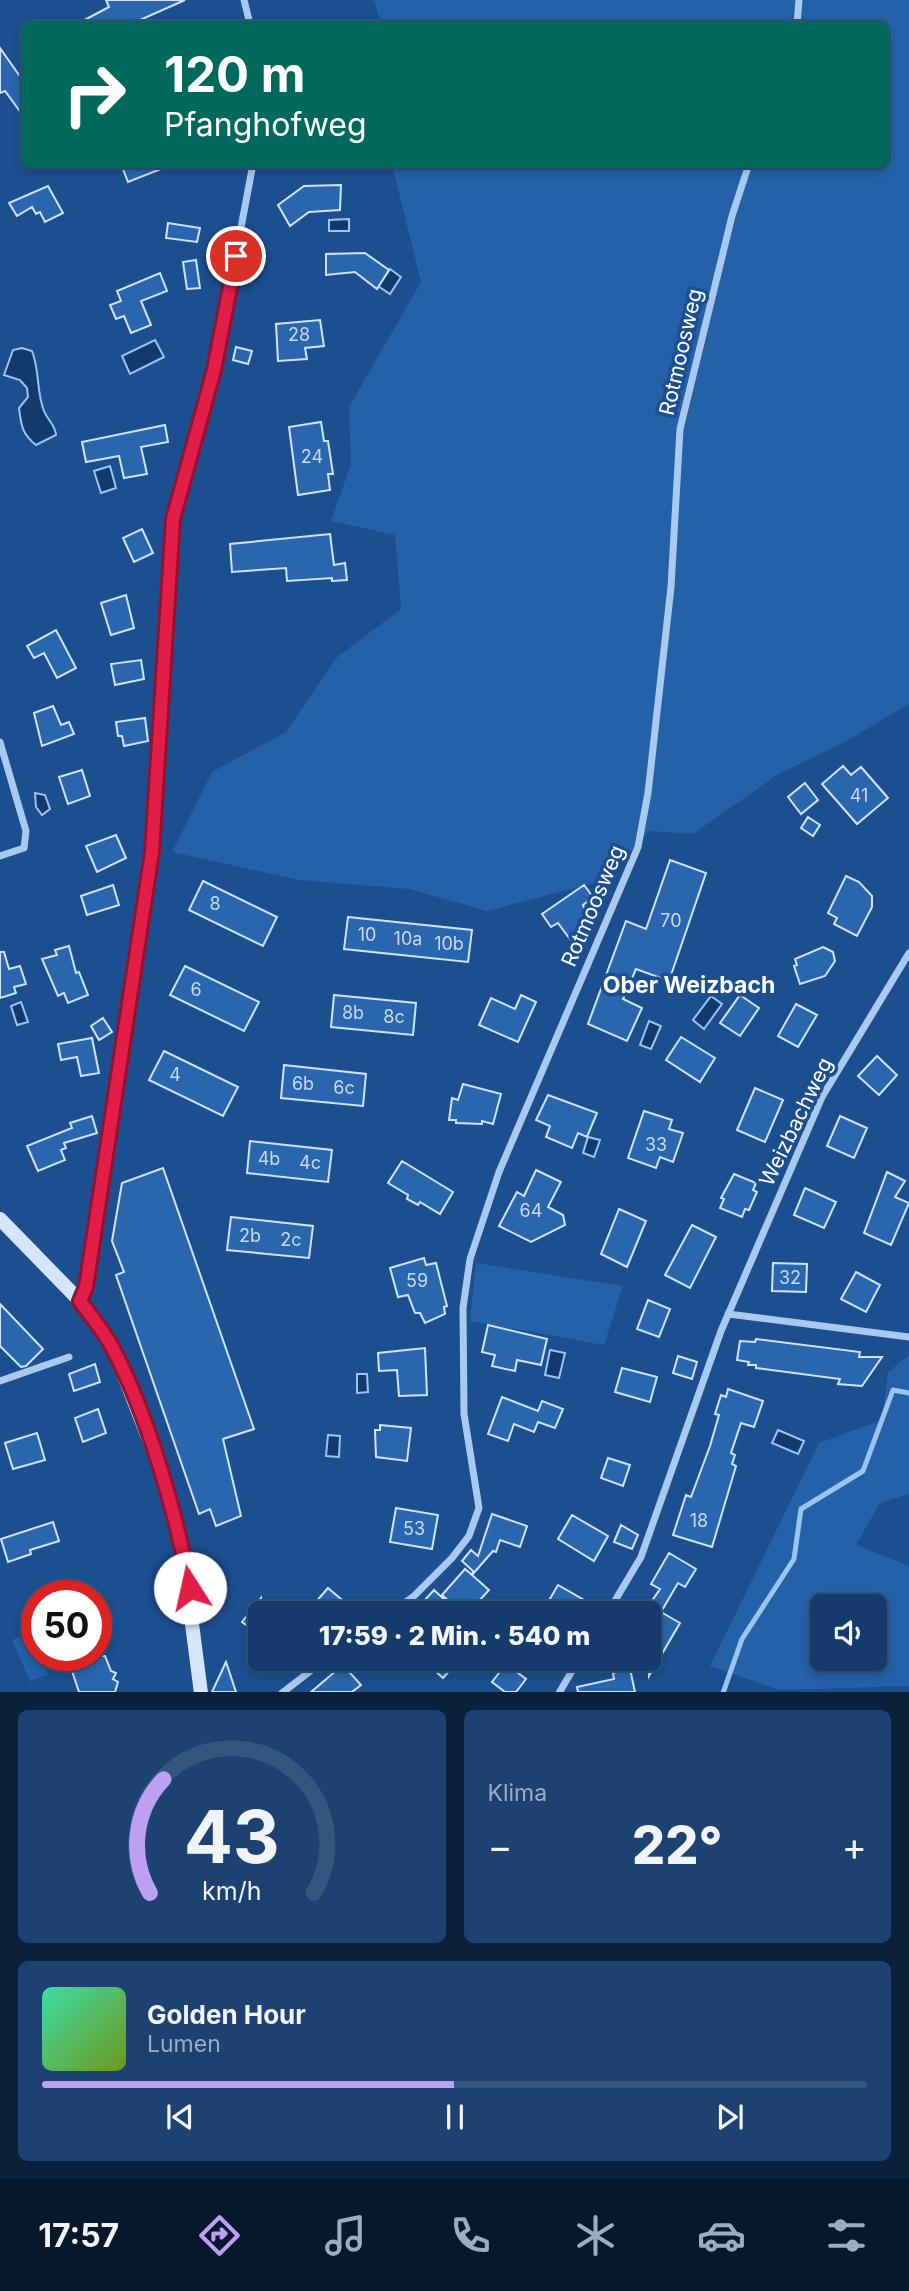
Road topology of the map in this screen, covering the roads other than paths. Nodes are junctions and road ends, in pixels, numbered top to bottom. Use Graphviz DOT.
graph roads {
  1 [pos="244,0"];
  2 [pos="799,0"];
  3 [pos="249,21"];
  4 [pos="797,21"];
  5 [pos="252,168"];
  6 [pos="748,168"];
  7 [pos="0,742"];
  8 [pos="0,856"];
  9 [pos="909,953"];
  10 [pos="0,1219"];
  11 [pos="80,1301"];
  12 [pos="728,1314"];
  13 [pos="909,1337"];
  14 [pos="69,1357"];
  15 [pos="0,1381"];
  16 [pos="407,1601"];
  17 [pos="615,1601"];
  18 [pos="311,1671"];
  19 [pos="572,1671"];
  20 [pos="201,1692"];
  21 [pos="282,1692"];
  22 [pos="559,1692"];
  1 -- 3 [label="street"];
  2 -- 4 [label="street"];
  5 -- 11 [label="street"];
  6 -- 16 [label="street, Rotmoosweg"];
  7 -- 8 [label="street"];
  9 -- 12 [label="street, Weizbachweg"];
  10 -- 11 [label="main road"];
  11 -- 20 [label="main road"];
  12 -- 13 [label="street"];
  12 -- 17 [label="street, Weizbachweg"];
  14 -- 15 [label="street"];
  18 -- 21 [label="street"];
  19 -- 22 [label="street"];
}
